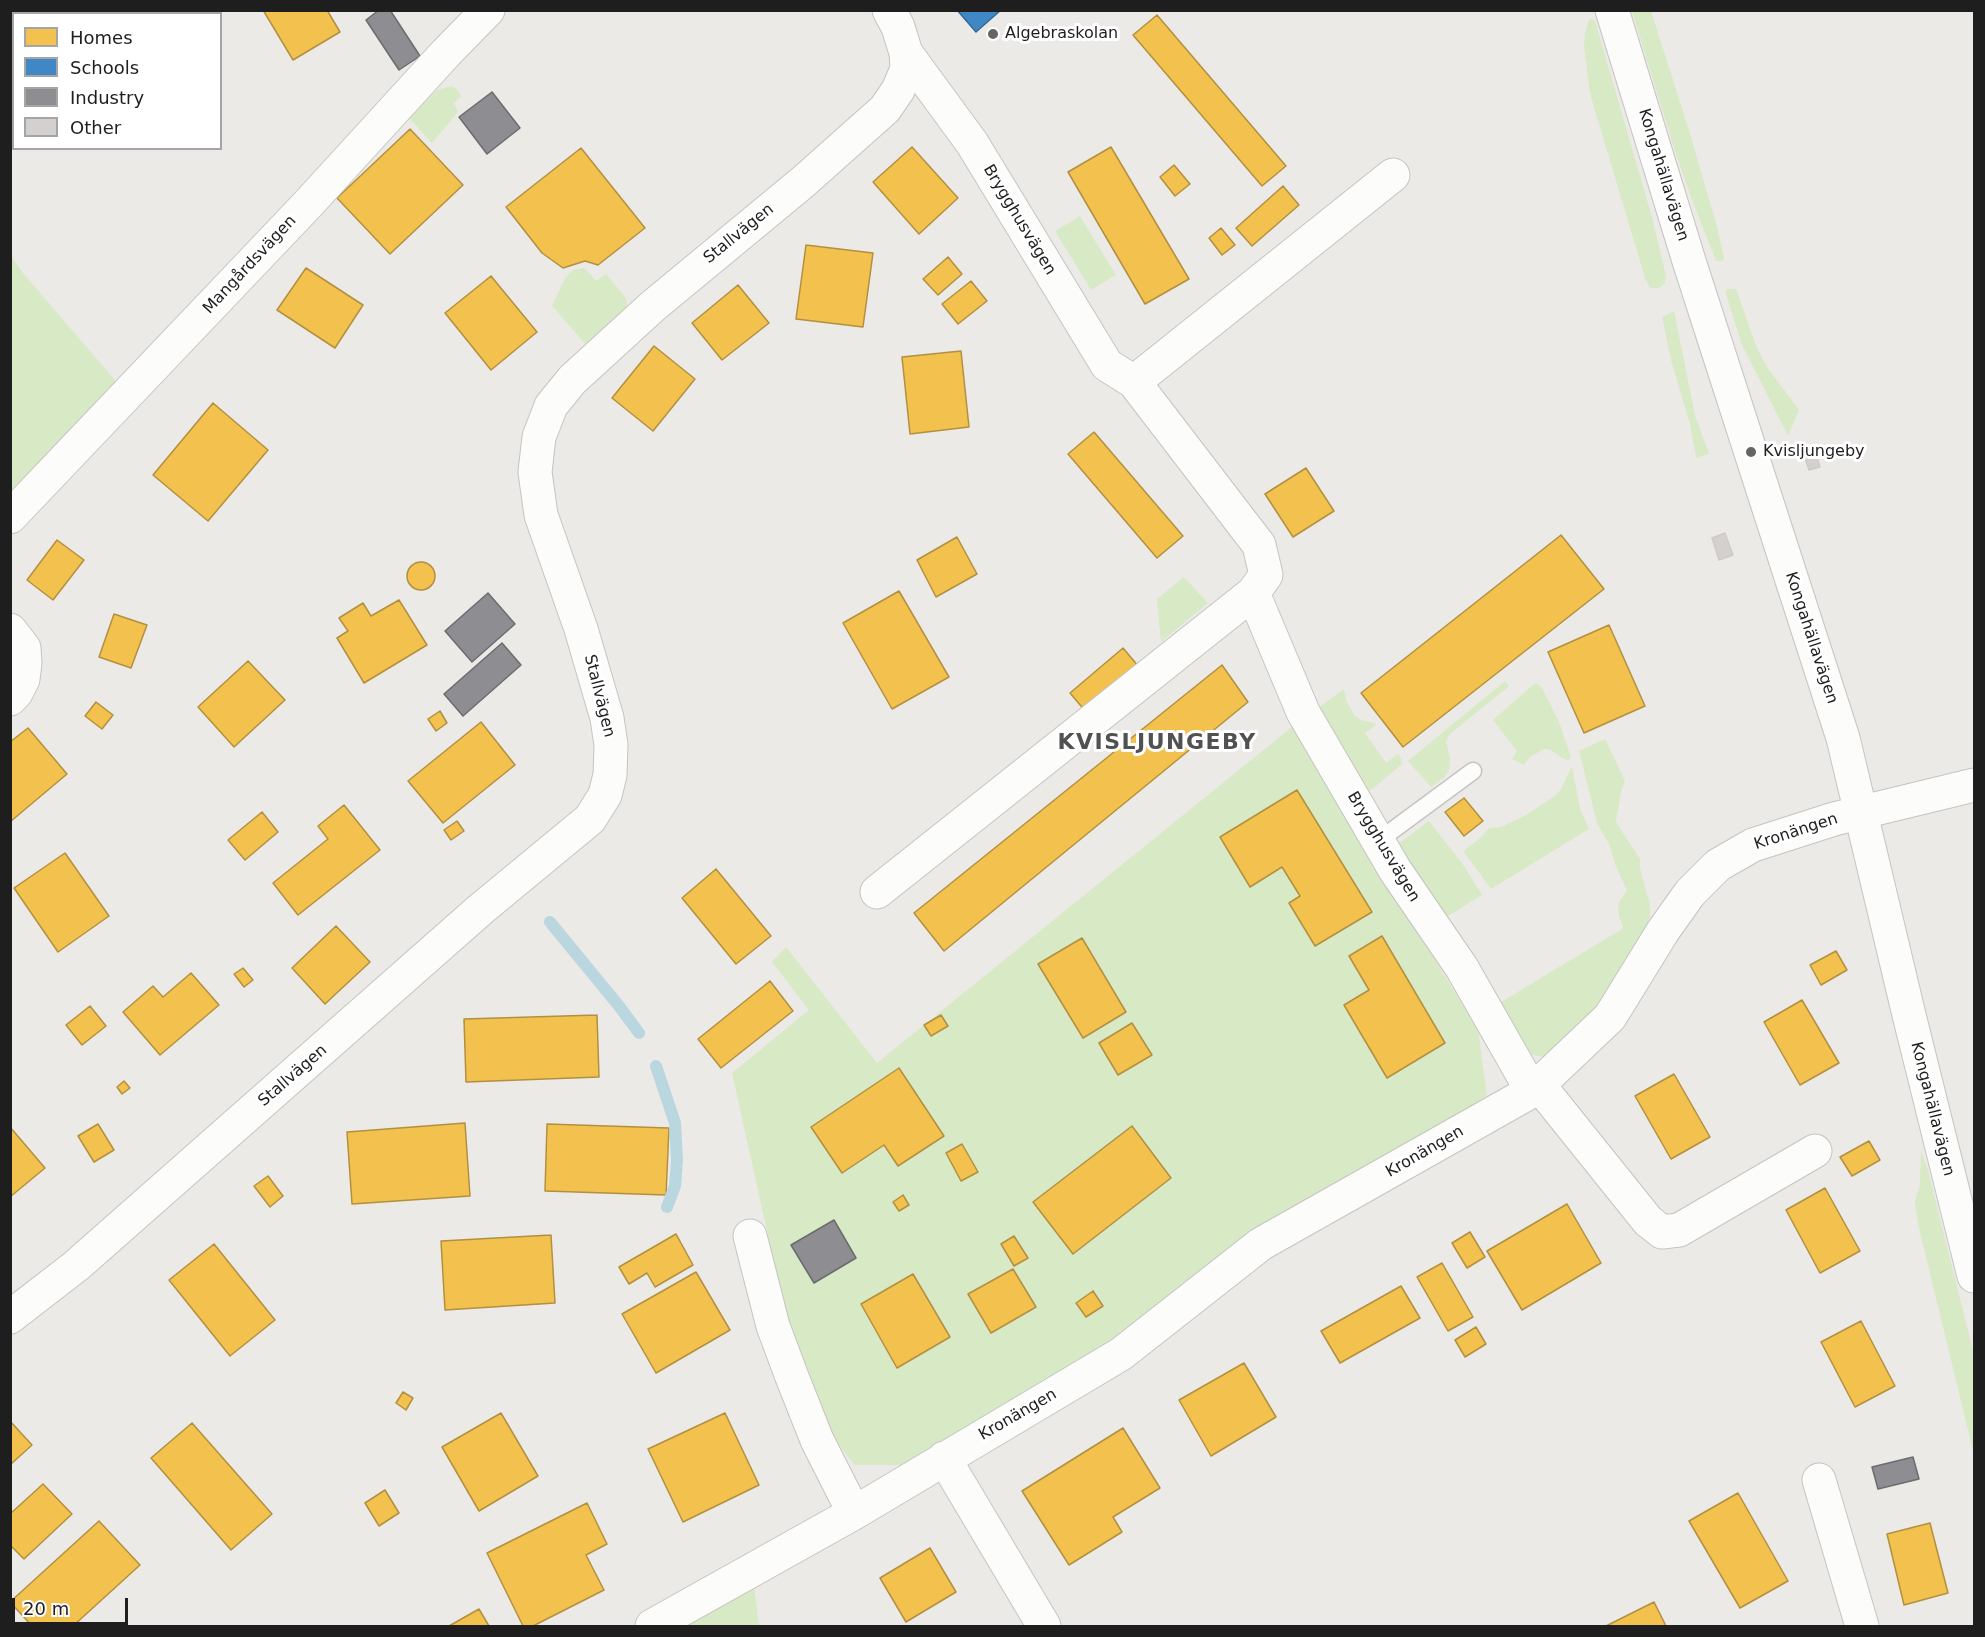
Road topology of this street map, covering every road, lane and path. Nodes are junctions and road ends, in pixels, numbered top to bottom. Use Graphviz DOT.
graph roads {
  1 [pos="488,10"];
  2 [pos="889,10"];
  3 [pos="1612,10"];
  4 [pos="906,53"];
  5 [pos="1393,175"];
  6 [pos="1134,382"];
  7 [pos="10,517"];
  8 [pos="1253,593"];
  9 [pos="10,630"];
  10 [pos="10,699"];
  11 [pos="1473,771"];
  12 [pos="1974,785"];
  13 [pos="1861,812"];
  14 [pos="1378,841"];
  15 [pos="877,892"];
  16 [pos="1535,1088"];
  17 [pos="1815,1151"];
  18 [pos="750,1236"];
  19 [pos="1974,1276"];
  20 [pos="10,1317"];
  21 [pos="944,1458"];
  22 [pos="1819,1480"];
  23 [pos="855,1513"];
  24 [pos="652,1626"];
  25 [pos="1044,1626"];
  26 [pos="1862,1626"];
  1 -- 7 [label="street, Mangårdsvägen"];
  2 -- 4 [label="street, Stallvägen"];
  3 -- 13 [label="street, Kongahällavägen"];
  4 -- 6 [label="street, Brygghusvägen"];
  4 -- 20 [label="street, Stallvägen"];
  5 -- 6 [label="street"];
  6 -- 8 [label="street, Brygghusvägen"];
  8 -- 14 [label="street, Brygghusvägen"];
  8 -- 15 [label="street, Brygghusvägen"];
  9 -- 10 [label="street"];
  11 -- 14 [label="lane"];
  12 -- 13 [label="street, Kronängen"];
  13 -- 16 [label="street, Kronängen"];
  13 -- 19 [label="street, Kongahällavägen"];
  14 -- 16 [label="street, Brygghusvägen"];
  16 -- 17 [label="street, Brygghusvägen"];
  16 -- 21 [label="street, Kronängen"];
  18 -- 23 [label="street"];
  21 -- 23 [label="street, Kronängen"];
  21 -- 25 [label="street"];
  22 -- 26 [label="street"];
  23 -- 24 [label="street, Kronängen"];
}
